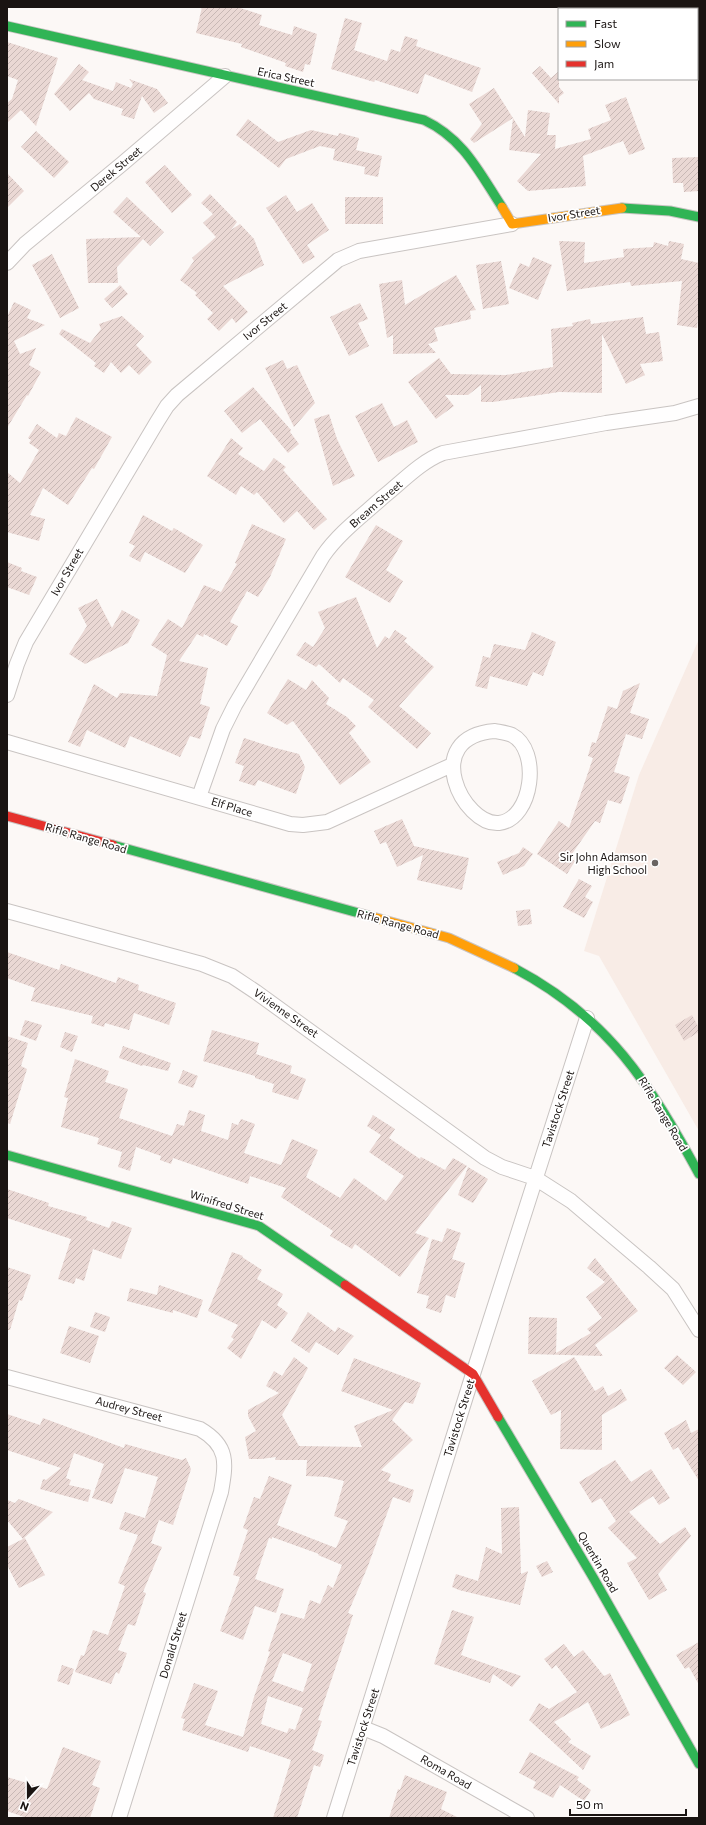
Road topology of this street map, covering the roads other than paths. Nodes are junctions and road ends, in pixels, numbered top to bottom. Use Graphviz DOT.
graph roads {
  1 [pos="7,26"];
  2 [pos="225,76"];
  3 [pos="699,217"];
  4 [pos="512,224"];
  5 [pos="7,263"];
  6 [pos="699,406"];
  7 [pos="7,695"];
  8 [pos="7,742"];
  9 [pos="452,765"];
  10 [pos="199,797"];
  11 [pos="7,816"];
  12 [pos="7,911"];
  13 [pos="587,1018"];
  14 [pos="7,1155"];
  15 [pos="699,1174"];
  16 [pos="535,1178"];
  17 [pos="699,1330"];
  18 [pos="473,1374"];
  19 [pos="7,1377"];
  20 [pos="225,1472"];
  21 [pos="363,1728"];
  22 [pos="699,1764"];
  23 [pos="119,1818"];
  24 [pos="334,1818"];
  25 [pos="527,1818"];
  1 -- 2 [label="main road, Erica Street"];
  2 -- 4 [label="main road, Erica Street"];
  2 -- 5 [label="street, Derek Street"];
  3 -- 4 [label="main road, Ivor Street"];
  4 -- 7 [label="street, Ivor Street"];
  6 -- 10 [label="street, Bream Street"];
  8 -- 10 [label="street, Elf Place"];
  9 -- 9 [label="street"];
  9 -- 10 [label="street, Elf Place"];
  11 -- 13 [label="main road, Rifle Range Road"];
  12 -- 16 [label="street, Vivienne Street"];
  13 -- 15 [label="main road, Rifle Range Road"];
  13 -- 16 [label="street, Tavistock Street"];
  14 -- 18 [label="main road, Winifred Street"];
  16 -- 17 [label="street"];
  16 -- 18 [label="street, Tavistock Street"];
  18 -- 21 [label="street, Tavistock Street"];
  18 -- 22 [label="main road, Quentin Road"];
  19 -- 20 [label="street, Audrey Street"];
  20 -- 23 [label="street, Donald Street"];
  21 -- 24 [label="street, Tavistock Street"];
  21 -- 25 [label="street, Roma Road"];
}
